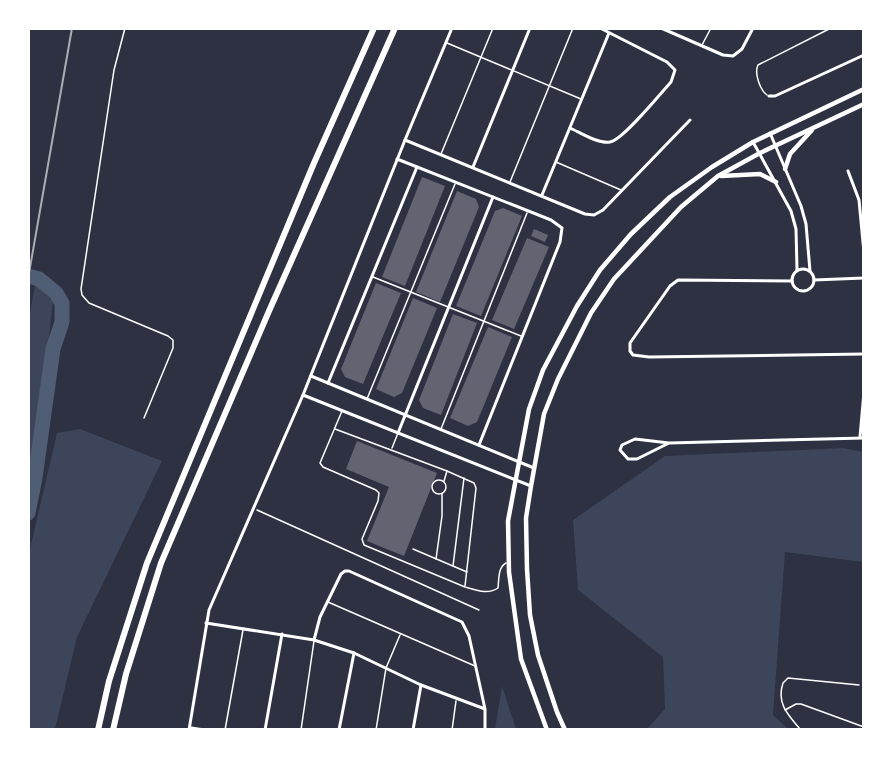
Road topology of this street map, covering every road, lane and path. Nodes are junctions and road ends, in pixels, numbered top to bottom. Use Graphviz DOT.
graph roads {
  1 [pos="125,28"];
  2 [pos="374,28"];
  3 [pos="395,28"];
  4 [pos="452,28"];
  5 [pos="493,28"];
  6 [pos="530,28"];
  7 [pos="573,28"];
  8 [pos="600,28"];
  9 [pos="661,28"];
  10 [pos="711,28"];
  11 [pos="753,28"];
  12 [pos="831,28"];
  13 [pos="669,30"];
  14 [pos="609,33"];
  15 [pos="446,43"];
  16 [pos="701,46"];
  17 [pos="864,55"];
  18 [pos="481,57"];
  19 [pos="513,71"];
  20 [pos="549,86"];
  21 [pos="864,89"];
  22 [pos="769,96"];
  23 [pos="582,99"];
  24 [pos="864,104"];
  25 [pos="690,120"];
  26 [pos="570,128"];
  27 [pos="814,128"];
  28 [pos="770,134"];
  29 [pos="405,140"];
  30 [pos="753,142"];
  31 [pos="776,146"];
  32 [pos="760,153"];
  33 [pos="441,154"];
  34 [pos="397,159"];
  35 [pos="556,162"];
  36 [pos="417,167"];
  37 [pos="473,168"];
  38 [pos="785,169"];
  39 [pos="848,171"];
  40 [pos="718,176"];
  41 [pos="456,182"];
  42 [pos="776,182"];
  43 [pos="510,183"];
  44 [pos="622,190"];
  45 [pos="542,196"];
  46 [pos="493,197"];
  47 [pos="528,211"];
  48 [pos="864,253"];
  49 [pos="797,270"];
  50 [pos="810,271"];
  51 [pos="372,277"];
  52 [pos="864,278"];
  53 [pos="814,280"];
  54 [pos="792,281"];
  55 [pos="411,292"];
  56 [pos="448,307"];
  57 [pos="484,321"];
  58 [pos="523,337"];
  59 [pos="864,354"];
  60 [pos="310,376"];
  61 [pos="328,383"];
  62 [pos="864,392"];
  63 [pos="303,395"];
  64 [pos="367,399"];
  65 [pos="343,410"];
  66 [pos="405,415"];
  67 [pos="144,418"];
  68 [pos="334,429"];
  69 [pos="441,430"];
  70 [pos="398,433"];
  71 [pos="862,437"];
  72 [pos="669,443"];
  73 [pos="479,445"];
  74 [pos="391,450"];
  75 [pos="519,462"];
  76 [pos="534,468"];
  77 [pos="447,471"];
  78 [pos="464,477"];
  79 [pos="516,480"];
  80 [pos="444,483"];
  81 [pos="531,486"];
  82 [pos="442,494"];
  83 [pos="254,508"];
  84 [pos="413,549"];
  85 [pos="436,559"];
  86 [pos="509,563"];
  87 [pos="453,566"];
  88 [pos="467,572"];
  89 [pos="465,587"];
  90 [pos="327,602"];
  91 [pos="479,610"];
  92 [pos="206,622"];
  93 [pos="243,628"];
  94 [pos="282,634"];
  95 [pos="400,634"];
  96 [pos="314,640"];
  97 [pos="354,653"];
  98 [pos="476,666"];
  99 [pos="386,668"];
  100 [pos="421,685"];
  101 [pos="859,685"];
  102 [pos="457,698"];
  103 [pos="485,710"];
  104 [pos="784,710"];
  105 [pos="864,727"];
  106 [pos="189,728"];
  107 [pos="98,729"];
  108 [pos="113,729"];
  109 [pos="208,729"];
  110 [pos="225,729"];
  111 [pos="265,729"];
  112 [pos="301,729"];
  113 [pos="339,729"];
  114 [pos="376,729"];
  115 [pos="413,729"];
  116 [pos="452,729"];
  117 [pos="485,729"];
  118 [pos="547,729"];
  119 [pos="565,729"];
  120 [pos="801,729"];
  1 -- 67 [label="lane"];
  2 -- 107 [label="highway"];
  3 -- 108 [label="highway"];
  4 -- 15 [label="street"];
  5 -- 18 [label="lane"];
  6 -- 19 [label="street"];
  7 -- 20 [label="lane"];
  8 -- 14 [label="street"];
  9 -- 13 [label="street"];
  10 -- 16 [label="lane"];
  11 -- 16 [label="street"];
  12 -- 22 [label="lane"];
  13 -- 16 [label="street"];
  14 -- 23 [label="street"];
  14 -- 26 [label="street"];
  15 -- 18 [label="lane"];
  15 -- 29 [label="street"];
  17 -- 22 [label="street"];
  18 -- 19 [label="lane"];
  18 -- 33 [label="lane"];
  19 -- 20 [label="lane"];
  19 -- 37 [label="street"];
  20 -- 23 [label="lane"];
  20 -- 43 [label="lane"];
  21 -- 28 [label="main road"];
  23 -- 26 [label="street"];
  24 -- 27 [label="main road"];
  25 -- 44 [label="street"];
  26 -- 35 [label="street"];
  27 -- 31 [label="main road"];
  27 -- 38 [label="main road"];
  28 -- 30 [label="main road"];
  28 -- 31 [label="street"];
  29 -- 33 [label="street"];
  29 -- 34 [label="street"];
  30 -- 32 [label="street"];
  30 -- 75 [label="main road"];
  31 -- 32 [label="main road"];
  31 -- 38 [label="street"];
  32 -- 40 [label="main road"];
  32 -- 42 [label="street"];
  33 -- 37 [label="street"];
  34 -- 36 [label="street"];
  34 -- 60 [label="street"];
  35 -- 44 [label="lane"];
  35 -- 45 [label="street"];
  36 -- 41 [label="street"];
  36 -- 51 [label="street"];
  37 -- 43 [label="street"];
  38 -- 50 [label="street"];
  39 -- 48 [label="street"];
  40 -- 42 [label="main road"];
  40 -- 76 [label="main road"];
  41 -- 46 [label="street"];
  41 -- 55 [label="lane"];
  42 -- 49 [label="street"];
  43 -- 45 [label="street"];
  44 -- 45 [label="street"];
  46 -- 47 [label="street"];
  46 -- 56 [label="street"];
  47 -- 57 [label="lane"];
  47 -- 58 [label="street"];
  49 -- 50 [label="street"];
  49 -- 54 [label="street"];
  50 -- 53 [label="street"];
  51 -- 55 [label="lane"];
  51 -- 61 [label="street"];
  52 -- 53 [label="street"];
  53 -- 54 [label="street"];
  54 -- 59 [label="street"];
  55 -- 56 [label="lane"];
  55 -- 64 [label="lane"];
  56 -- 57 [label="lane"];
  56 -- 66 [label="street"];
  57 -- 58 [label="lane"];
  57 -- 69 [label="lane"];
  58 -- 73 [label="street"];
  60 -- 61 [label="street"];
  60 -- 63 [label="street"];
  61 -- 64 [label="street"];
  62 -- 71 [label="street"];
  63 -- 65 [label="street"];
  63 -- 83 [label="street"];
  64 -- 66 [label="street"];
  65 -- 68 [label="lane"];
  65 -- 70 [label="street"];
  66 -- 69 [label="street"];
  66 -- 70 [label="street"];
  68 -- 74 [label="lane"];
  68 -- 89 [label="lane"];
  69 -- 73 [label="street"];
  70 -- 74 [label="lane"];
  70 -- 79 [label="street"];
  71 -- 72 [label="street"];
  72 -- 72 [label="street"];
  73 -- 75 [label="street"];
  74 -- 77 [label="lane"];
  75 -- 76 [label="street"];
  75 -- 79 [label="main road"];
  76 -- 81 [label="main road"];
  77 -- 78 [label="lane"];
  77 -- 80 [label="lane"];
  78 -- 87 [label="lane"];
  78 -- 88 [label="lane"];
  79 -- 81 [label="street"];
  79 -- 86 [label="main road"];
  80 -- 82 [label="lane"];
  80 -- 82 [label="lane"];
  81 -- 119 [label="main road"];
  82 -- 85 [label="lane"];
  83 -- 91 [label="path"];
  83 -- 92 [label="street"];
  84 -- 85 [label="lane"];
  85 -- 87 [label="lane"];
  86 -- 89 [label="lane"];
  86 -- 118 [label="main road"];
  87 -- 88 [label="lane"];
  88 -- 89 [label="lane"];
  90 -- 95 [label="lane"];
  90 -- 96 [label="street"];
  90 -- 98 [label="street"];
  92 -- 93 [label="street"];
  92 -- 106 [label="street"];
  93 -- 94 [label="street"];
  93 -- 110 [label="lane"];
  94 -- 96 [label="street"];
  94 -- 111 [label="street"];
  95 -- 98 [label="lane"];
  95 -- 99 [label="lane"];
  96 -- 97 [label="street"];
  96 -- 112 [label="lane"];
  97 -- 99 [label="street"];
  97 -- 113 [label="street"];
  98 -- 103 [label="street"];
  99 -- 100 [label="street"];
  99 -- 114 [label="lane"];
  100 -- 102 [label="street"];
  100 -- 115 [label="street"];
  101 -- 104 [label="lane"];
  102 -- 103 [label="street"];
  102 -- 116 [label="lane"];
  103 -- 117 [label="street"];
  104 -- 105 [label="lane"];
  104 -- 120 [label="lane"];
  106 -- 109 [label="lane"];
}
